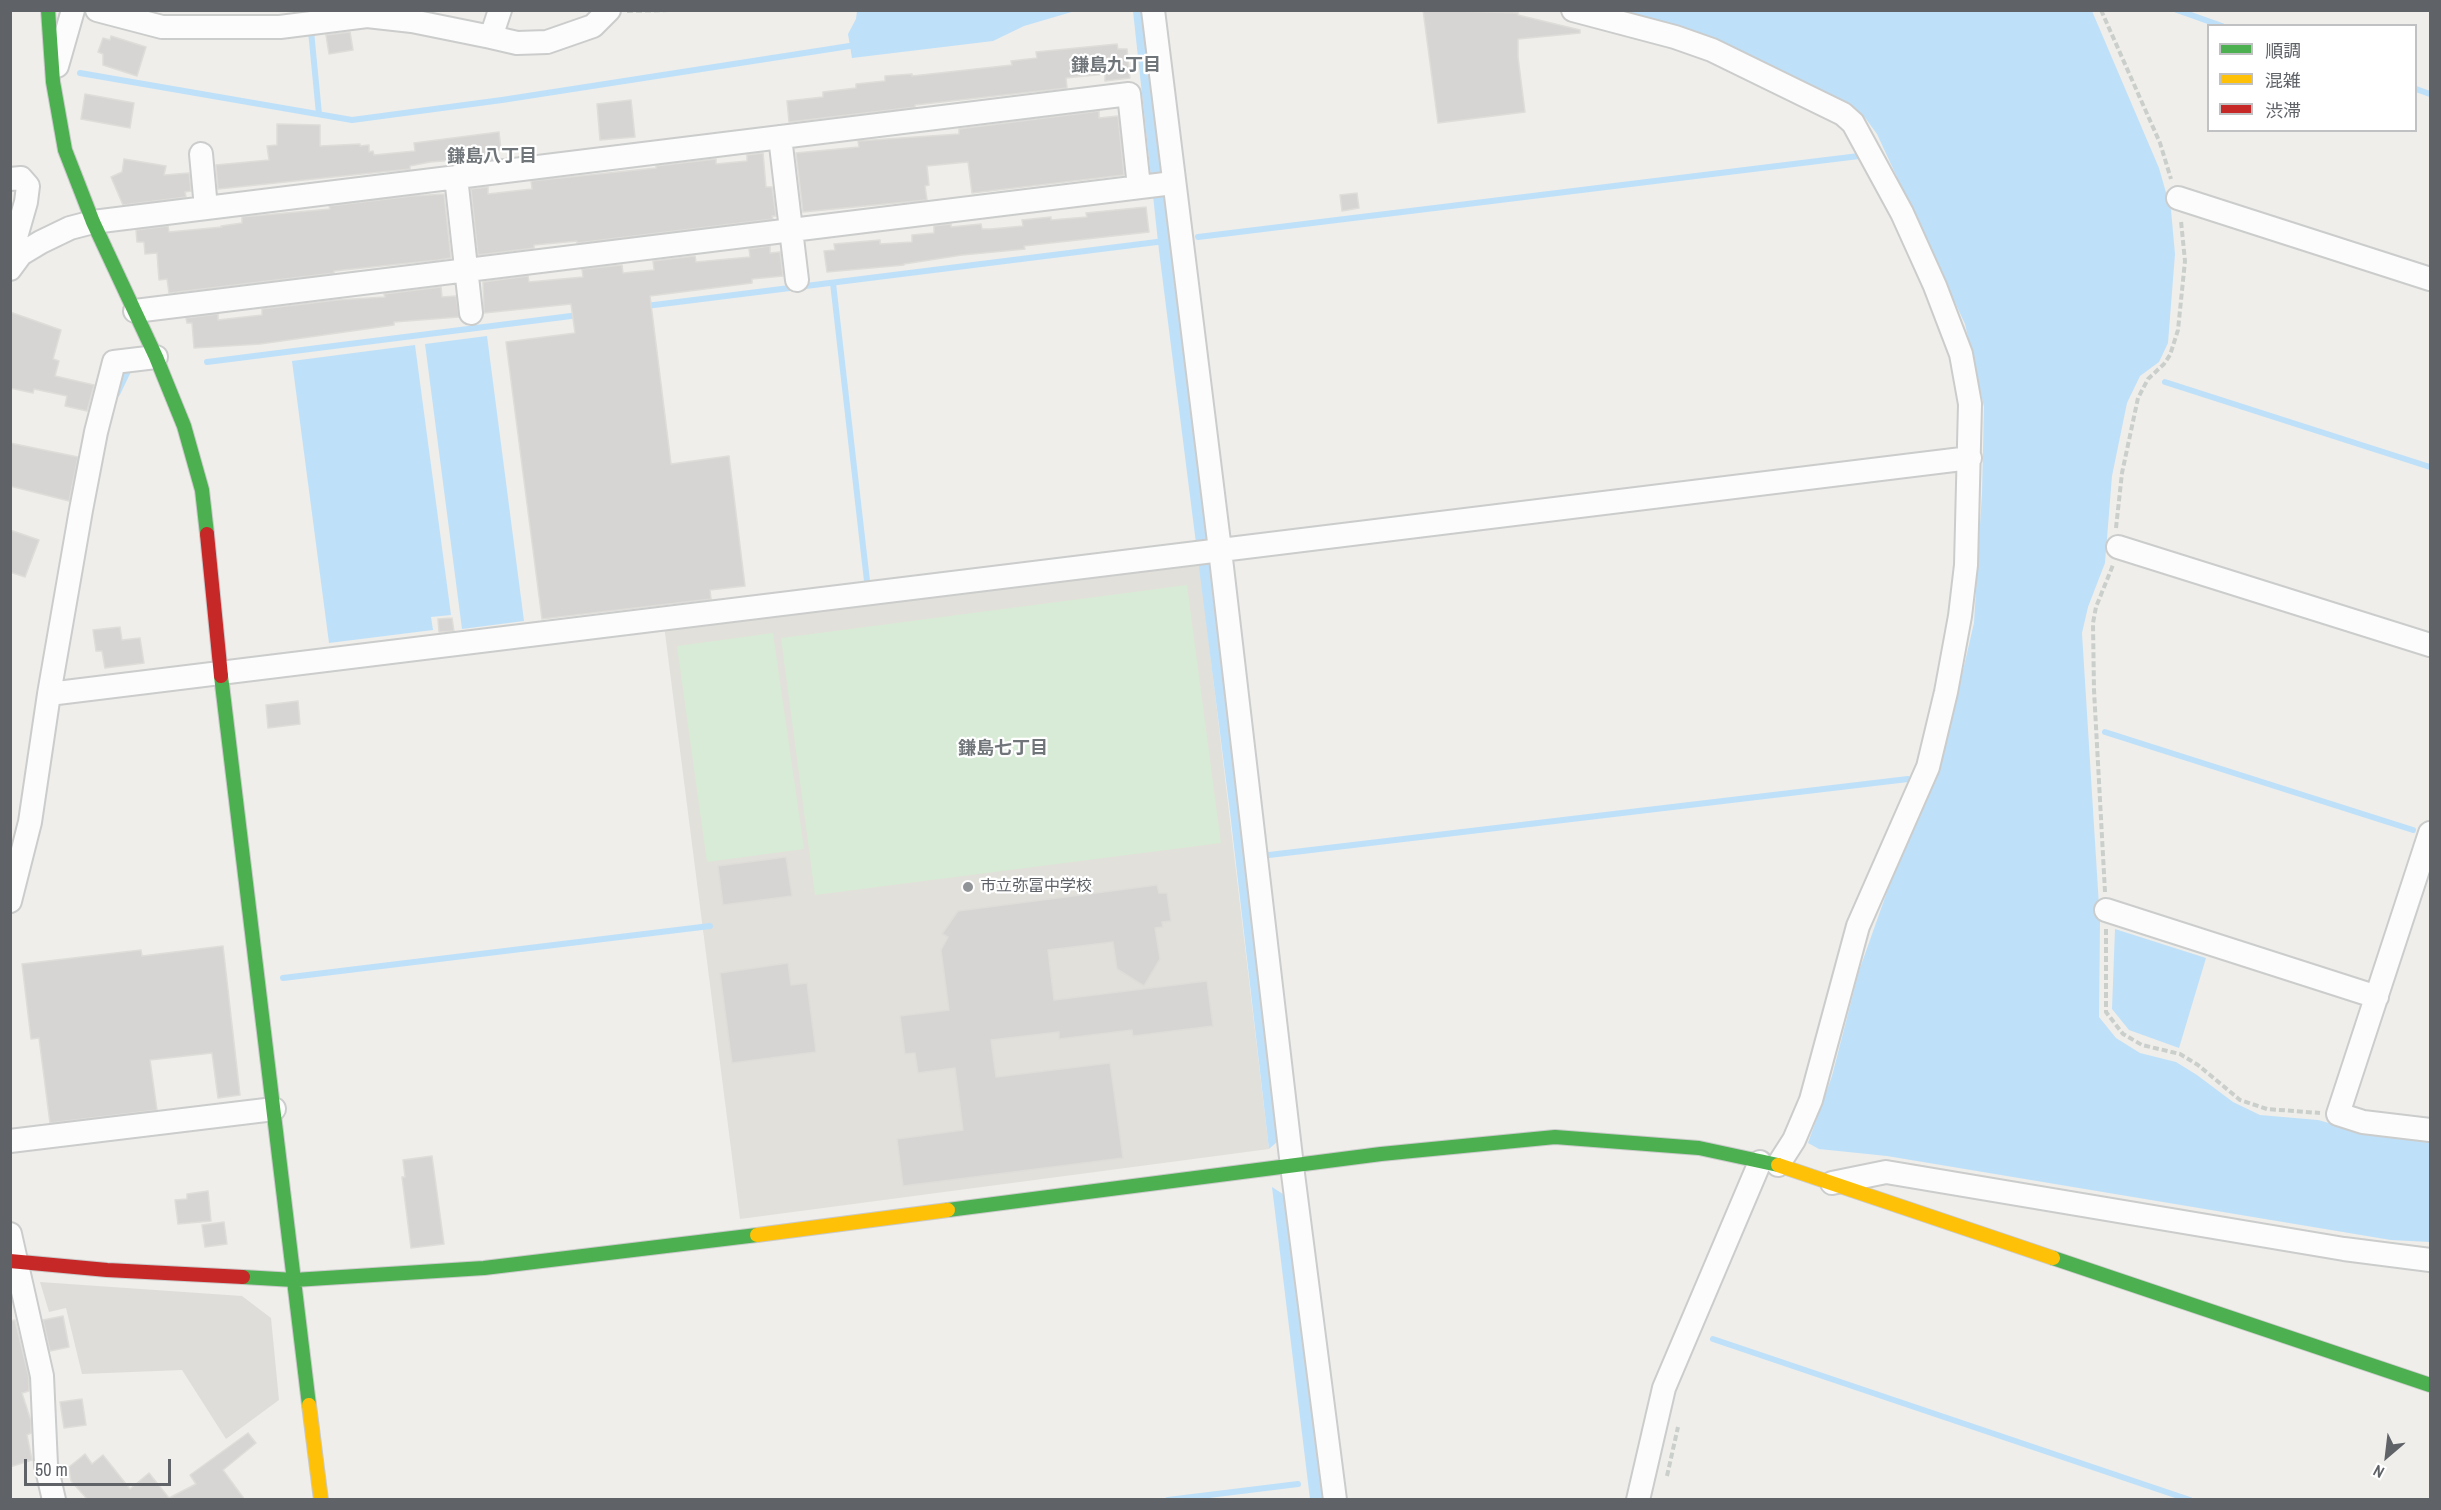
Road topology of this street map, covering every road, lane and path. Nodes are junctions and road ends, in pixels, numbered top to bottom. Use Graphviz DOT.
graph roads {
  1 [pos="48,10"];
  2 [pos="73,10"];
  3 [pos="97,10"];
  4 [pos="500,10"];
  5 [pos="671,10"];
  6 [pos="1153,10"];
  7 [pos="1573,10"];
  8 [pos="2101,10"];
  9 [pos="609,11"];
  10 [pos="491,37"];
  11 [pos="53,82"];
  12 [pos="780,137"];
  13 [pos="201,153"];
  14 [pos="456,177"];
  15 [pos="10,179"];
  16 [pos="1173,183"];
  17 [pos="1143,187"];
  18 [pos="2178,198"];
  19 [pos="206,208"];
  20 [pos="93,222"];
  21 [pos="791,231"];
  22 [pos="16,262"];
  23 [pos="466,272"];
  24 [pos="2430,279"];
  25 [pos="797,280"];
  26 [pos="135,311"];
  27 [pos="471,313"];
  28 [pos="156,357"];
  29 [pos="1970,458"];
  30 [pos="2118,547"];
  31 [pos="1220,550"];
  32 [pos="2430,645"];
  33 [pos="221,672"];
  34 [pos="49,694"];
  35 [pos="2430,833"];
  36 [pos="10,901"];
  37 [pos="2106,910"];
  38 [pos="2377,997"];
  39 [pos="274,1109"];
  40 [pos="2338,1114"];
  41 [pos="2430,1130"];
  42 [pos="10,1141"];
  43 [pos="1769,1163"];
  44 [pos="1292,1166"];
  45 [pos="1830,1183"];
  46 [pos="10,1234"];
  47 [pos="2430,1260"];
  48 [pos="14,1262"];
  49 [pos="294,1280"];
  50 [pos="2430,1385"];
  51 [pos="1680,1417"];
  52 [pos="1666,1480"];
  53 [pos="1639,1499"];
  54 [pos="54,1500"];
  55 [pos="321,1500"];
  56 [pos="1335,1500"];
  1 -- 11 [label="street"];
  2 -- 11 [label="street"];
  3 -- 10 [label="street"];
  4 -- 10 [label="street"];
  5 -- 9 [label="path"];
  6 -- 16 [label="street"];
  7 -- 29 [label="street"];
  8 -- 18 [label="path"];
  9 -- 10 [label="street"];
  11 -- 20 [label="street"];
  12 -- 14 [label="street"];
  12 -- 17 [label="street"];
  12 -- 21 [label="street"];
  13 -- 19 [label="street"];
  14 -- 19 [label="street"];
  14 -- 23 [label="street"];
  15 -- 22 [label="street"];
  16 -- 17 [label="street"];
  16 -- 31 [label="street"];
  17 -- 21 [label="street"];
  18 -- 24 [label="street"];
  18 -- 30 [label="path"];
  19 -- 20 [label="street"];
  20 -- 22 [label="street"];
  20 -- 26 [label="street"];
  21 -- 23 [label="street"];
  21 -- 25 [label="street"];
  23 -- 26 [label="street"];
  23 -- 27 [label="street"];
  26 -- 28 [label="street"];
  28 -- 33 [label="street"];
  28 -- 34 [label="street"];
  29 -- 31 [label="street"];
  29 -- 43 [label="street"];
  30 -- 32 [label="street"];
  30 -- 37 [label="path"];
  31 -- 33 [label="street"];
  31 -- 44 [label="street"];
  33 -- 34 [label="street"];
  33 -- 39 [label="street"];
  34 -- 36 [label="street"];
  35 -- 38 [label="street"];
  37 -- 38 [label="street"];
  37 -- 40 [label="path"];
  38 -- 40 [label="street"];
  39 -- 42 [label="street"];
  39 -- 49 [label="street"];
  40 -- 41 [label="street"];
  43 -- 44 [label="street"];
  43 -- 45 [label="street"];
  43 -- 53 [label="street"];
  44 -- 49 [label="street"];
  44 -- 56 [label="street"];
  45 -- 47 [label="street"];
  45 -- 50 [label="street"];
  46 -- 48 [label="street"];
  48 -- 49 [label="street"];
  48 -- 54 [label="street"];
  49 -- 55 [label="street"];
  51 -- 52 [label="path"];
}
